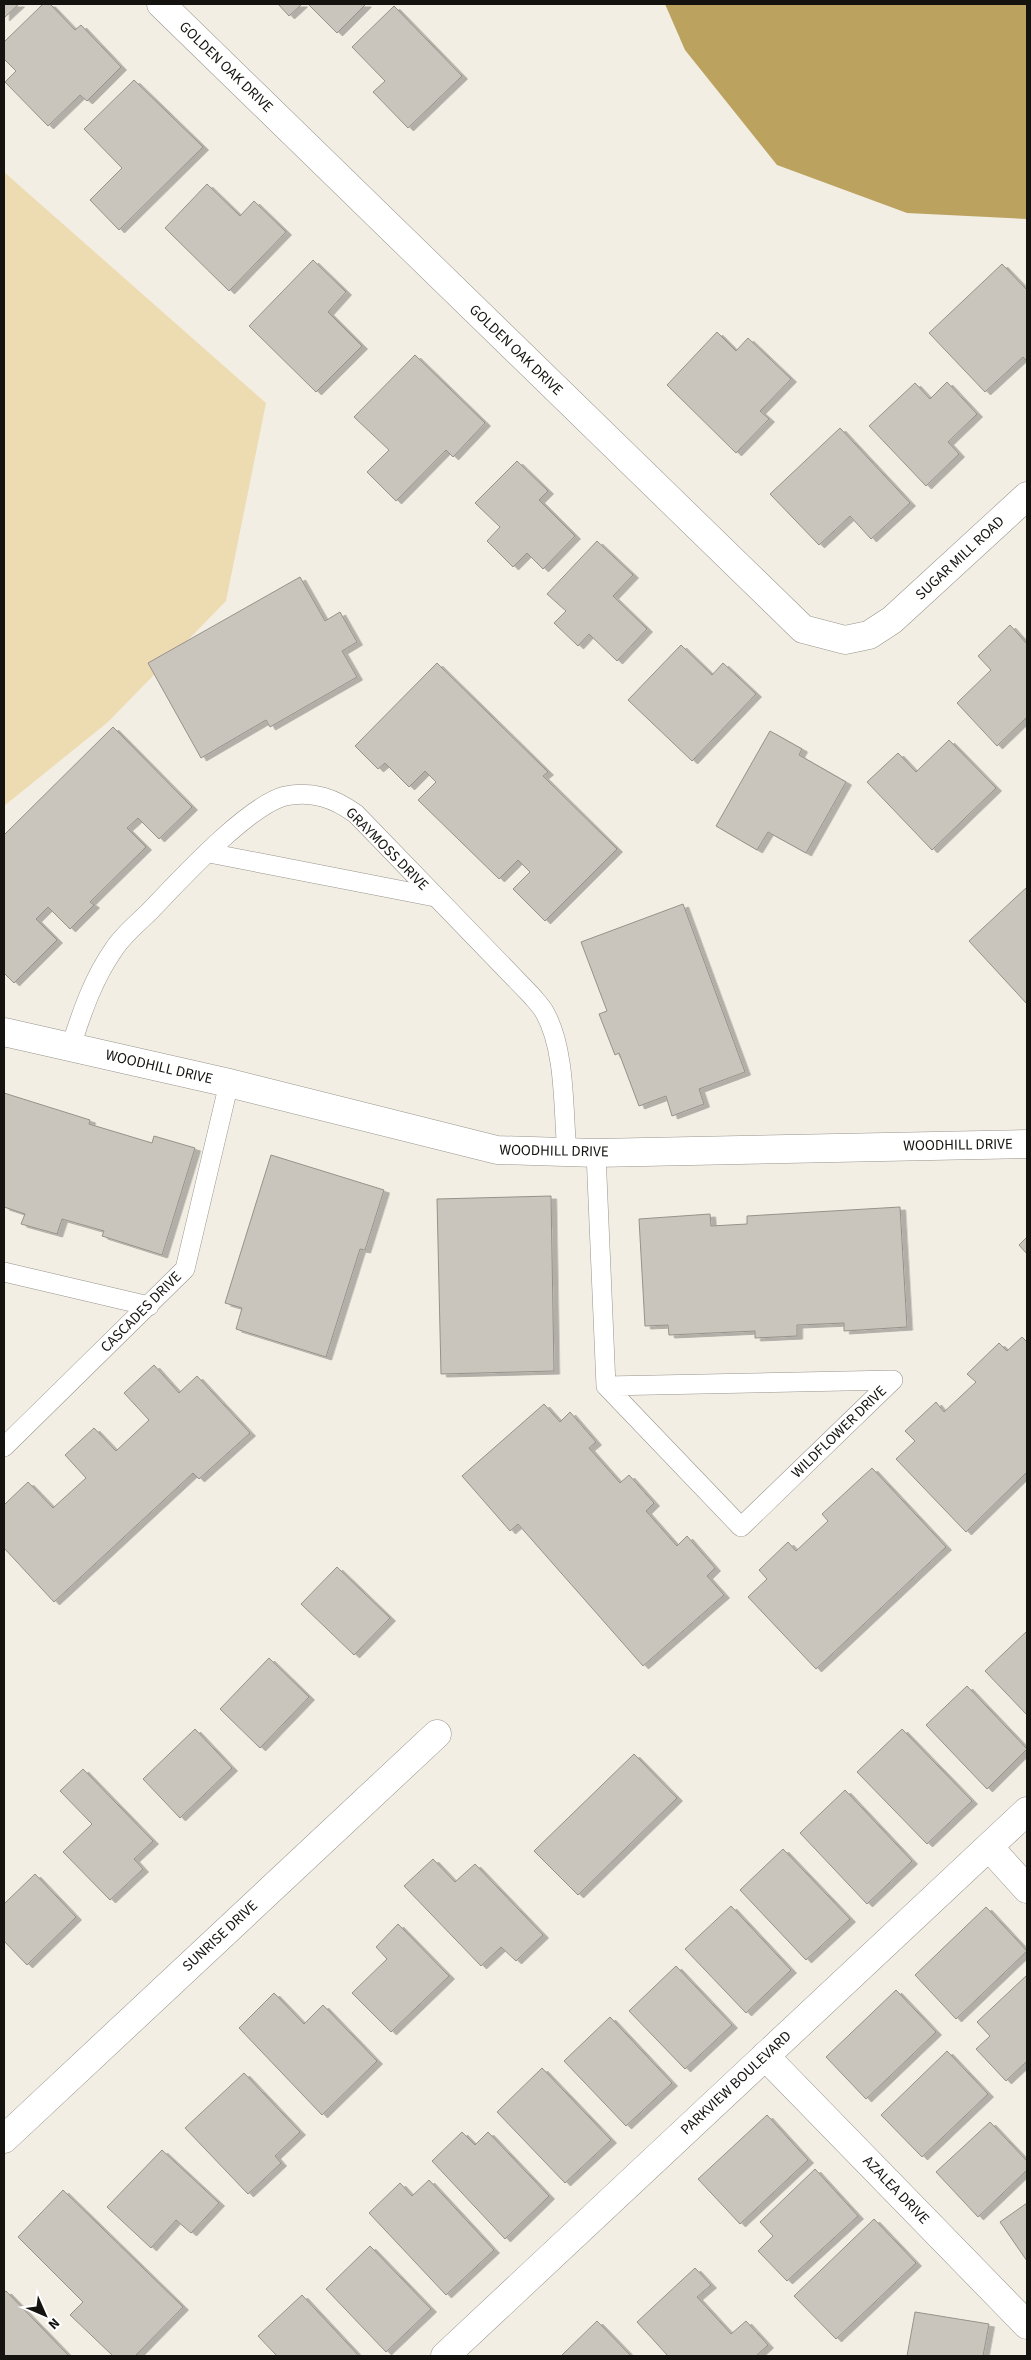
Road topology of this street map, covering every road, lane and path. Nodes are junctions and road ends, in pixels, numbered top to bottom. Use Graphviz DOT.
graph roads {
  1 [pos="161,4"];
  2 [pos="1027,496"];
  3 [pos="892,620"];
  4 [pos="209,853"];
  5 [pos="435,897"];
  6 [pos="4,1032"];
  7 [pos="70,1046"];
  8 [pos="229,1083"];
  9 [pos="1027,1144"];
  10 [pos="567,1153"];
  11 [pos="596,1153"];
  12 [pos="4,1272"];
  13 [pos="149,1306"];
  14 [pos="606,1386"];
  15 [pos="4,1447"];
  16 [pos="437,1734"];
  17 [pos="1027,1811"];
  18 [pos="989,1847"];
  19 [pos="1027,1889"];
  20 [pos="765,2056"];
  21 [pos="4,2139"];
  22 [pos="1027,2325"];
  23 [pos="445,2356"];
  1 -- 3 [label="street, GOLDEN OAK DRIVE"];
  2 -- 3 [label="street, SUGAR MILL ROAD"];
  4 -- 5 [label="lane"];
  4 -- 5 [label="lane, GRAYMOSS DRIVE"];
  4 -- 7 [label="lane, GRAYMOSS DRIVE"];
  5 -- 10 [label="lane, GRAYMOSS DRIVE"];
  6 -- 7 [label="street, WOODHILL DRIVE"];
  7 -- 8 [label="street, WOODHILL DRIVE"];
  8 -- 10 [label="street, WOODHILL DRIVE"];
  8 -- 13 [label="lane, CASCADES DRIVE"];
  9 -- 11 [label="street, WOODHILL DRIVE"];
  10 -- 11 [label="street, WOODHILL DRIVE"];
  11 -- 14 [label="lane"];
  12 -- 13 [label="lane"];
  13 -- 15 [label="lane, CASCADES DRIVE"];
  14 -- 14 [label="lane, WILDFLOWER DRIVE"];
  16 -- 21 [label="street, SUNRISE DRIVE"];
  17 -- 18 [label="street, PARKVIEW BOULEVARD"];
  18 -- 19 [label="street"];
  18 -- 20 [label="street, PARKVIEW BOULEVARD"];
  20 -- 22 [label="street, AZALEA DRIVE"];
  20 -- 23 [label="street, PARKVIEW BOULEVARD"];
}
